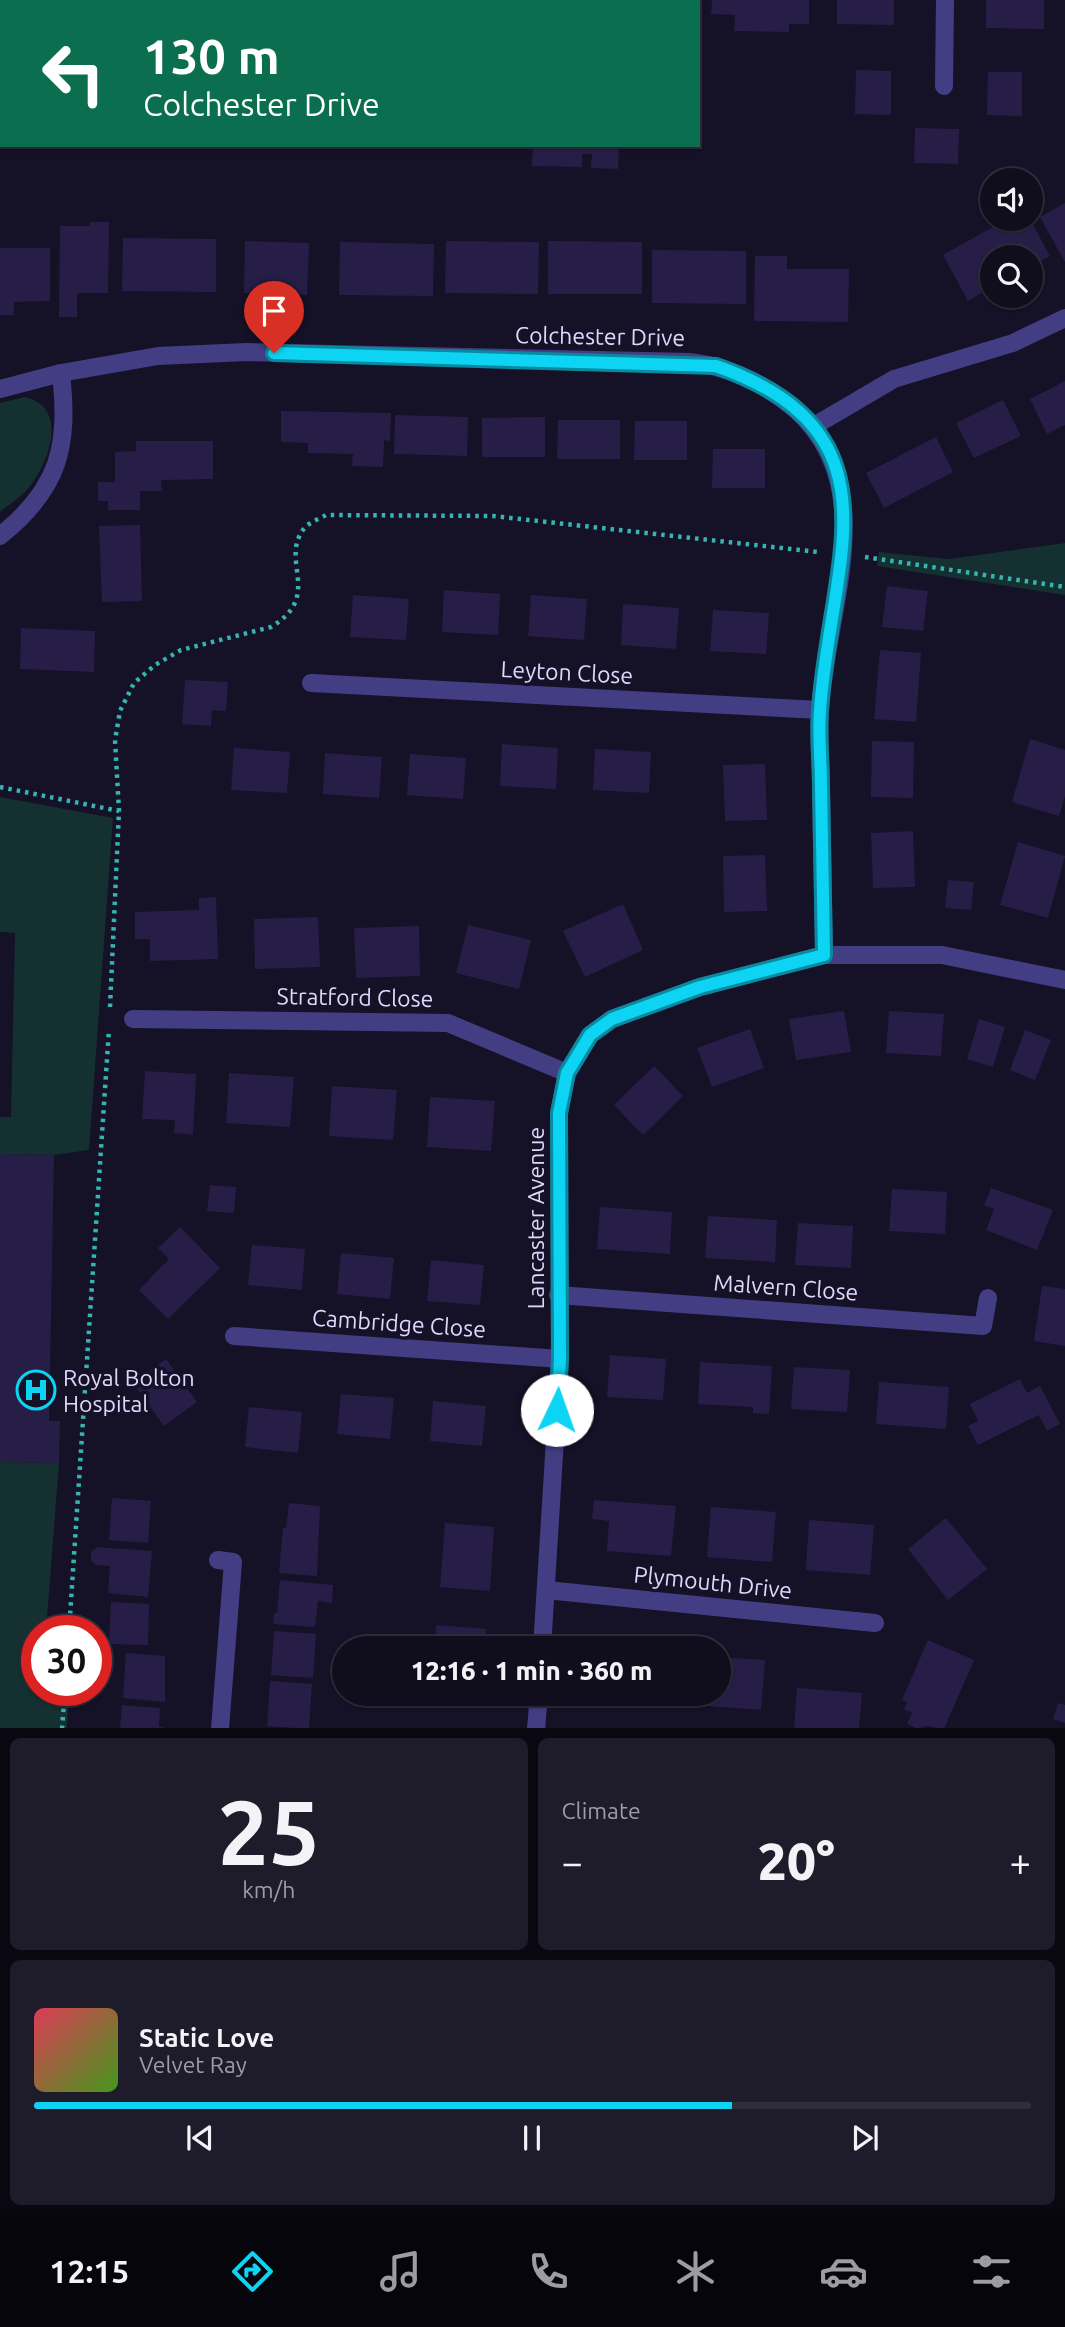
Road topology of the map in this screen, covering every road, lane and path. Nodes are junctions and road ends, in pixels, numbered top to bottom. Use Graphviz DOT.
graph roads {
  1 [pos="945,0"];
  2 [pos="944,86"];
  3 [pos="1065,318"];
  4 [pos="61,373"];
  5 [pos="0,389"];
  6 [pos="814,426"];
  7 [pos="0,536"];
  8 [pos="843,553"];
  9 [pos="1065,587"];
  10 [pos="311,683"];
  11 [pos="820,710"];
  12 [pos="0,787"];
  13 [pos="119,811"];
  14 [pos="824,955"];
  15 [pos="1065,980"];
  16 [pos="133,1019"];
  17 [pos="567,1073"];
  18 [pos="558,1295"];
  19 [pos="988,1298"];
  20 [pos="234,1336"];
  21 [pos="560,1359"];
  22 [pos="218,1560"];
  23 [pos="546,1590"];
  24 [pos="70,1615"];
  25 [pos="875,1622"];
  26 [pos="543,1636"];
  27 [pos="64,1706"];
  28 [pos="537,1706"];
  29 [pos="62,1728"];
  30 [pos="220,1728"];
  31 [pos="536,1728"];
  1 -- 2 [label="street"];
  3 -- 6 [label="street"];
  4 -- 5 [label="street, Colchester Drive"];
  4 -- 6 [label="street, Colchester Drive"];
  4 -- 7 [label="street"];
  6 -- 8 [label="street, Colchester Drive"];
  8 -- 9 [label="path"];
  8 -- 11 [label="street, Colchester Drive"];
  8 -- 13 [label="path"];
  10 -- 11 [label="street, Leyton Close"];
  11 -- 14 [label="street, Colchester Drive"];
  12 -- 13 [label="path"];
  13 -- 24 [label="path"];
  14 -- 15 [label="street, Lancaster Avenue"];
  14 -- 17 [label="street, Lancaster Avenue"];
  16 -- 17 [label="street, Stratford Close"];
  17 -- 18 [label="street, Lancaster Avenue"];
  18 -- 19 [label="street, Malvern Close"];
  18 -- 21 [label="street, Lancaster Avenue"];
  20 -- 21 [label="street, Cambridge Close"];
  21 -- 23 [label="street, Lancaster Avenue"];
  22 -- 30 [label="street"];
  23 -- 25 [label="street, Plymouth Drive"];
  23 -- 26 [label="street, Lancaster Avenue"];
  27 -- 29 [label="path"];
  28 -- 31 [label="street"];
}
